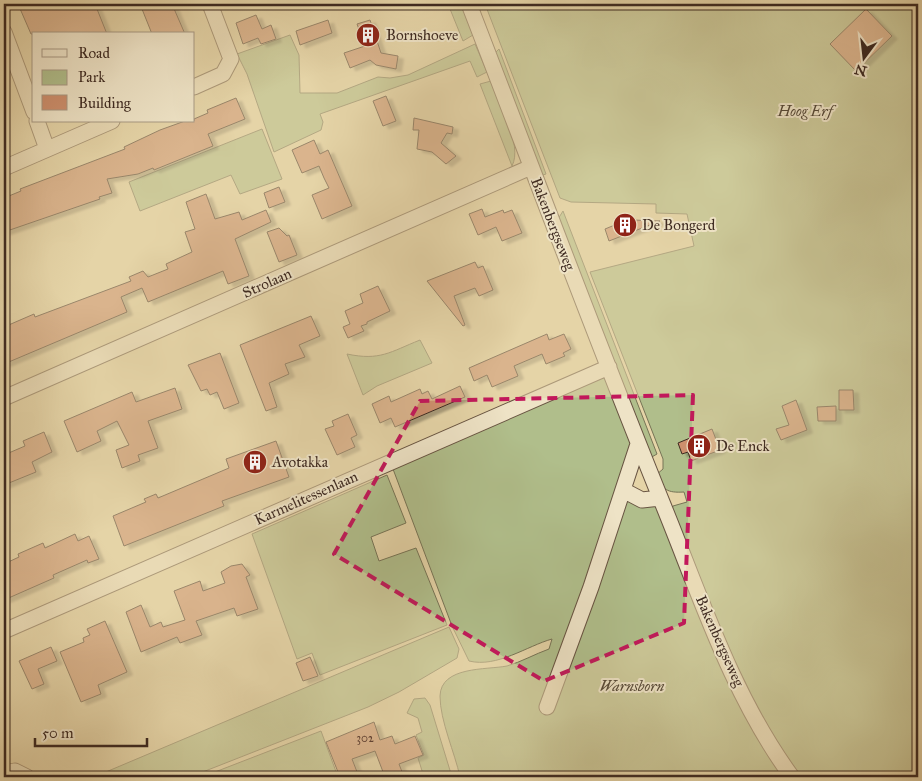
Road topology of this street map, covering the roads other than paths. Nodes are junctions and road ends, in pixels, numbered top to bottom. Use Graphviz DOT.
graph roads {
  1 [pos="210,4"];
  2 [pos="469,4"];
  3 [pos="4,32"];
  4 [pos="195,87"];
  5 [pos="32,107"];
  6 [pos="37,122"];
  7 [pos="110,122"];
  8 [pos="47,149"];
  9 [pos="531,167"];
  10 [pos="4,168"];
  11 [pos="609,367"];
  12 [pos="4,398"];
  13 [pos="638,444"];
  14 [pos="623,490"];
  15 [pos="660,498"];
  16 [pos="4,631"];
  17 [pos="547,707"];
  18 [pos="4,773"];
  19 [pos="27,777"];
  20 [pos="792,777"];
  1 -- 4 [label="street"];
  2 -- 9 [label="street, Bakenbergseweg"];
  3 -- 5 [label="street"];
  6 -- 8 [label="street"];
  7 -- 8 [label="street"];
  8 -- 10 [label="street"];
  9 -- 11 [label="street, Bakenbergseweg"];
  9 -- 12 [label="street, Strolaan"];
  11 -- 13 [label="street, Bakenbergseweg"];
  11 -- 16 [label="street, Karmelitessenlaan"];
  13 -- 14 [label="street"];
  13 -- 15 [label="street, Bakenbergseweg"];
  14 -- 15 [label="street"];
  14 -- 17 [label="street"];
  15 -- 20 [label="street, Bakenbergseweg"];
  18 -- 19 [label="street"];
}
